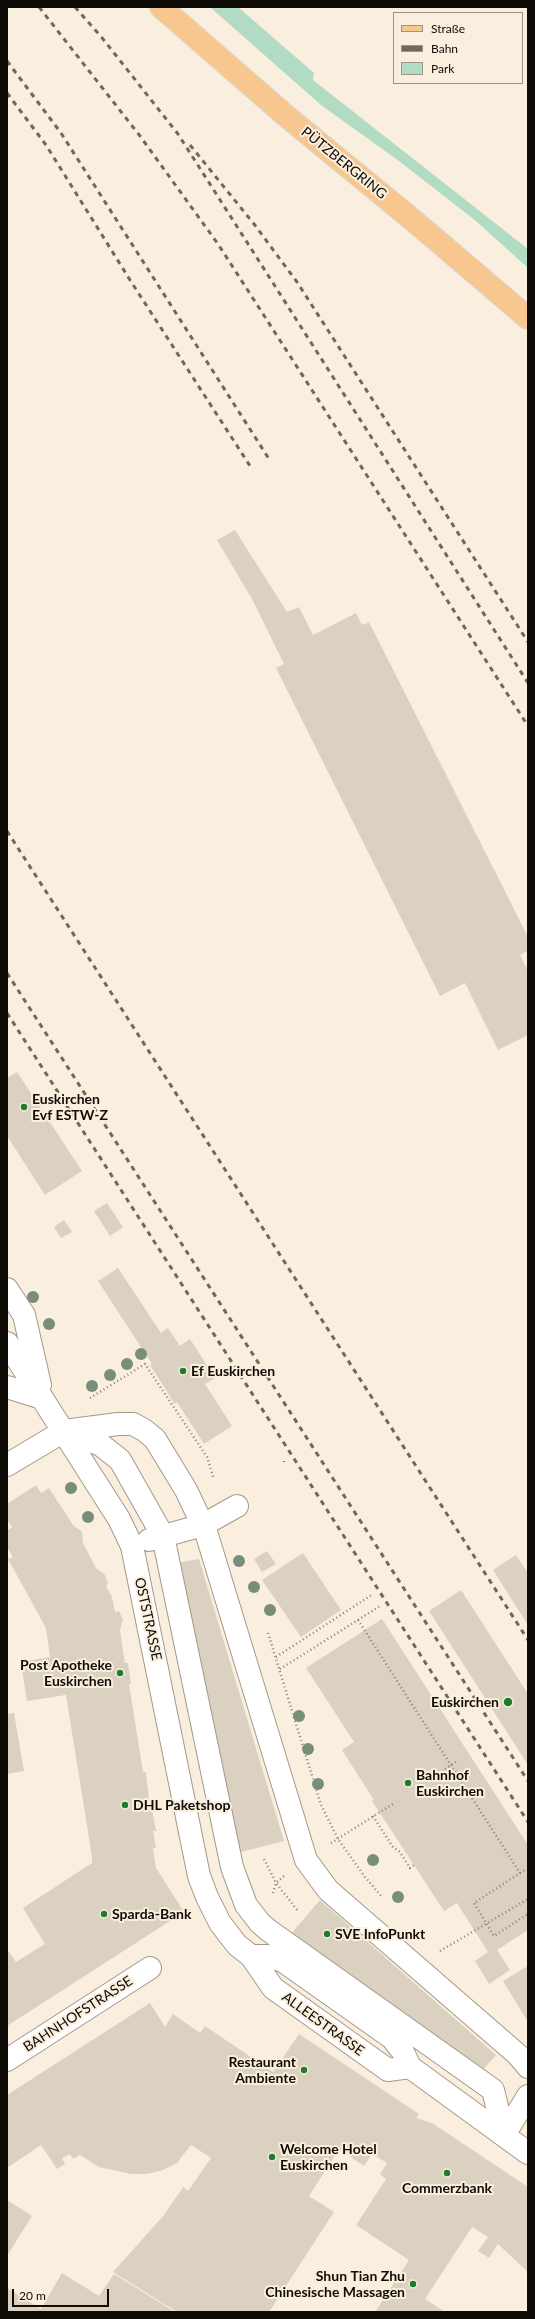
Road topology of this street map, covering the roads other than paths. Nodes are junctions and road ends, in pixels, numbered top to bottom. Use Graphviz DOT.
graph roads {
  1 [pos="161,7"];
  2 [pos="528,318"];
  3 [pos="7,1289"];
  4 [pos="7,1343"];
  5 [pos="7,1387"];
  6 [pos="42,1398"];
  7 [pos="64,1432"];
  8 [pos="7,1465"];
  9 [pos="237,1506"];
  10 [pos="203,1525"];
  11 [pos="162,1536"];
  12 [pos="132,1546"];
  13 [pos="220,1923"];
  14 [pos="150,1968"];
  15 [pos="7,2060"];
  16 [pos="528,2067"];
  17 [pos="528,2096"];
  18 [pos="504,2135"];
  19 [pos="528,2153"];
  1 -- 2 [label="main road, PÜTZBERGRING"];
  3 -- 6 [label="street"];
  4 -- 6 [label="street, OSTSTRASSE"];
  5 -- 6 [label="street"];
  6 -- 7 [label="street, OSTSTRASSE"];
  7 -- 8 [label="street"];
  7 -- 10 [label="street"];
  7 -- 11 [label="street"];
  7 -- 12 [label="street, OSTSTRASSE"];
  9 -- 10 [label="street"];
  10 -- 11 [label="street"];
  10 -- 16 [label="street"];
  11 -- 12 [label="street"];
  11 -- 18 [label="street"];
  12 -- 13 [label="street, OSTSTRASSE"];
  13 -- 18 [label="street, ALLEESTRASSE"];
  14 -- 15 [label="street, BAHNHOFSTRASSE"];
  17 -- 18 [label="street"];
  18 -- 19 [label="street, ALLEESTRASSE"];
}
